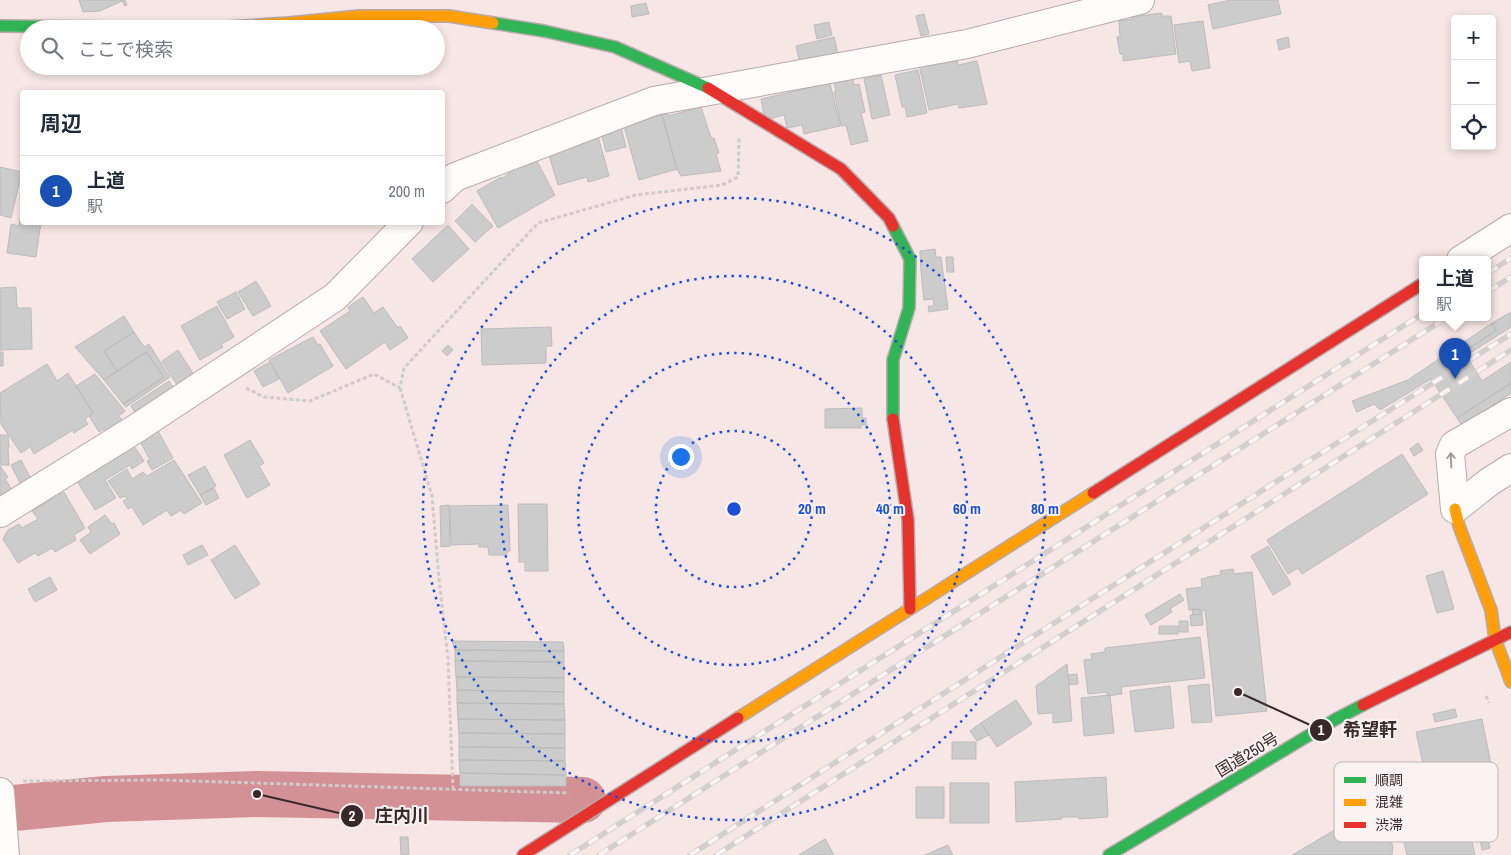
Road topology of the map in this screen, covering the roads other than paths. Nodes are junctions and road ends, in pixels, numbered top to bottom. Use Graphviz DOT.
graph roads {
  1 [pos="1140,0"];
  2 [pos="319,20"];
  3 [pos="0,26"];
  4 [pos="20,26"];
  5 [pos="713,90"];
  6 [pos="445,186"];
  7 [pos="406,225"];
  8 [pos="1511,228"];
  9 [pos="1467,256"];
  10 [pos="1419,286"];
  11 [pos="1511,412"];
  12 [pos="1511,468"];
  13 [pos="1455,509"];
  14 [pos="0,513"];
  15 [pos="910,609"];
  16 [pos="1511,632"];
  17 [pos="1495,639"];
  18 [pos="1511,682"];
  19 [pos="9,787"];
  20 [pos="5,855"];
  21 [pos="523,855"];
  22 [pos="1109,855"];
  1 -- 5 [label="street"];
  2 -- 5 [label="main road"];
  3 -- 4 [label="main road"];
  5 -- 6 [label="street"];
  5 -- 15 [label="main road"];
  7 -- 14 [label="street"];
  8 -- 9 [label="street"];
  10 -- 15 [label="main road"];
  13 -- 11 [label="street, one-way"];
  12 -- 13 [label="street"];
  13 -- 17 [label="main road"];
  15 -- 21 [label="main road"];
  16 -- 17 [label="main road, 国道250号"];
  17 -- 18 [label="main road"];
  17 -- 22 [label="main road, 国道250号"];
  19 -- 20 [label="street"];
}
